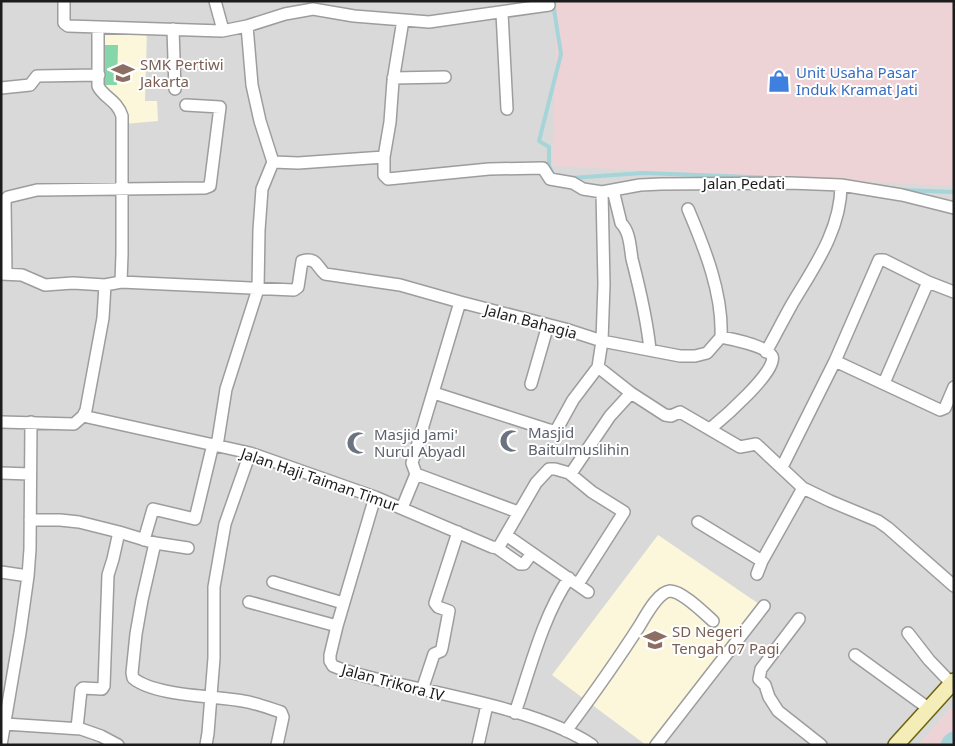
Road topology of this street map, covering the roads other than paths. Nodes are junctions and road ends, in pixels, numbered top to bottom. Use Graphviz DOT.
graph roads {
  1 [pos="64,1"];
  2 [pos="215,1"];
  3 [pos="312,5"];
  4 [pos="549,5"];
  5 [pos="502,13"];
  6 [pos="402,20"];
  7 [pos="247,26"];
  8 [pos="98,28"];
  9 [pos="173,30"];
  10 [pos="223,30"];
  11 [pos="99,75"];
  12 [pos="445,77"];
  13 [pos="393,78"];
  14 [pos="1,88"];
  15 [pos="175,89"];
  16 [pos="186,105"];
  17 [pos="507,109"];
  18 [pos="384,157"];
  19 [pos="272,162"];
  20 [pos="841,185"];
  21 [pos="121,189"];
  22 [pos="608,191"];
  23 [pos="954,208"];
  24 [pos="688,209"];
  25 [pos="4,274"];
  26 [pos="121,282"];
  27 [pos="928,282"];
  28 [pos="105,285"];
  29 [pos="258,289"];
  30 [pos="954,292"];
  31 [pos="460,302"];
  32 [pos="548,325"];
  33 [pos="721,337"];
  34 [pos="602,341"];
  35 [pos="650,350"];
  36 [pos="766,352"];
  37 [pos="836,361"];
  38 [pos="598,367"];
  39 [pos="884,383"];
  40 [pos="530,384"];
  41 [pos="954,387"];
  42 [pos="434,393"];
  43 [pos="631,393"];
  44 [pos="83,416"];
  45 [pos="1,422"];
  46 [pos="31,422"];
  47 [pos="710,429"];
  48 [pos="215,445"];
  49 [pos="250,453"];
  50 [pos="784,463"];
  51 [pos="1,473"];
  52 [pos="569,473"];
  53 [pos="30,474"];
  54 [pos="416,474"];
  55 [pos="803,488"];
  56 [pos="375,497"];
  57 [pos="402,508"];
  58 [pos="518,512"];
  59 [pos="30,520"];
  60 [pos="698,522"];
  61 [pos="119,532"];
  62 [pos="458,532"];
  63 [pos="506,535"];
  64 [pos="144,540"];
  65 [pos="155,543"];
  66 [pos="494,547"];
  67 [pos="188,548"];
  68 [pos="532,552"];
  69 [pos="762,561"];
  70 [pos="1,572"];
  71 [pos="757,574"];
  72 [pos="28,576"];
  73 [pos="573,581"];
  74 [pos="273,582"];
  75 [pos="954,586"];
  76 [pos="588,592"];
  77 [pos="249,602"];
  78 [pos="343,603"];
  79 [pos="764,606"];
  80 [pos="798,620"];
  81 [pos="713,621"];
  82 [pos="337,626"];
  83 [pos="908,633"];
  84 [pos="855,656"];
  85 [pos="952,682"];
  86 [pos="422,690"];
  87 [pos="210,696"];
  88 [pos="487,705"];
  89 [pos="928,708"];
  90 [pos="515,713"];
  91 [pos="5,724"];
  92 [pos="77,728"];
  93 [pos="566,731"];
  94 [pos="100,740"];
  95 [pos="1,745"];
  96 [pos="118,745"];
  97 [pos="206,745"];
  98 [pos="277,745"];
  99 [pos="478,745"];
  100 [pos="592,745"];
  101 [pos="656,745"];
  102 [pos="822,745"];
  103 [pos="896,745"];
  1 -- 8 [label="street"];
  2 -- 10 [label="street"];
  3 -- 6 [label="street"];
  3 -- 7 [label="street"];
  4 -- 5 [label="street"];
  5 -- 6 [label="street"];
  5 -- 17 [label="street"];
  6 -- 13 [label="street"];
  7 -- 10 [label="street"];
  7 -- 19 [label="street"];
  8 -- 9 [label="street"];
  8 -- 11 [label="street"];
  9 -- 10 [label="street"];
  9 -- 15 [label="street"];
  11 -- 14 [label="street"];
  11 -- 21 [label="street"];
  12 -- 13 [label="street"];
  13 -- 18 [label="street"];
  16 -- 21 [label="street"];
  18 -- 19 [label="street"];
  18 -- 22 [label="street, Jalan Pedati"];
  19 -- 29 [label="street"];
  20 -- 22 [label="street, Jalan Pedati"];
  20 -- 23 [label="street, Jalan Pedati"];
  20 -- 36 [label="street"];
  21 -- 25 [label="street"];
  21 -- 26 [label="street"];
  22 -- 34 [label="street"];
  22 -- 35 [label="street"];
  24 -- 33 [label="street"];
  25 -- 28 [label="street"];
  26 -- 28 [label="street"];
  26 -- 29 [label="street"];
  27 -- 30 [label="street"];
  27 -- 37 [label="street"];
  27 -- 39 [label="street"];
  28 -- 44 [label="street"];
  29 -- 31 [label="street, Jalan Bahagia"];
  29 -- 48 [label="street"];
  31 -- 32 [label="street, Jalan Bahagia"];
  31 -- 42 [label="street"];
  32 -- 34 [label="street, Jalan Bahagia"];
  32 -- 40 [label="street"];
  33 -- 35 [label="street, Jalan Bahagia"];
  33 -- 36 [label="street"];
  34 -- 35 [label="street, Jalan Bahagia"];
  34 -- 38 [label="street"];
  36 -- 47 [label="street"];
  37 -- 39 [label="street"];
  37 -- 50 [label="street"];
  38 -- 42 [label="street"];
  38 -- 43 [label="street"];
  39 -- 41 [label="street"];
  42 -- 54 [label="street"];
  43 -- 47 [label="street"];
  43 -- 52 [label="street"];
  44 -- 46 [label="street"];
  44 -- 48 [label="street, Jalan Haji Taiman Timur"];
  45 -- 46 [label="street"];
  46 -- 53 [label="street"];
  47 -- 55 [label="street"];
  48 -- 49 [label="street, Jalan Haji Taiman Timur"];
  48 -- 64 [label="street"];
  49 -- 56 [label="street, Jalan Haji Taiman Timur"];
  49 -- 87 [label="street"];
  51 -- 53 [label="street"];
  52 -- 58 [label="street"];
  52 -- 73 [label="street"];
  53 -- 59 [label="street"];
  54 -- 57 [label="street"];
  54 -- 58 [label="street"];
  55 -- 69 [label="street"];
  55 -- 75 [label="street"];
  56 -- 57 [label="street, Jalan Haji Taiman Timur"];
  56 -- 78 [label="street, Jalan Trikora IV"];
  57 -- 62 [label="street, Jalan Haji Taiman Timur"];
  58 -- 63 [label="street"];
  59 -- 61 [label="street"];
  59 -- 72 [label="street"];
  60 -- 69 [label="street"];
  61 -- 64 [label="street"];
  61 -- 92 [label="street"];
  62 -- 66 [label="street, Jalan Haji Taiman Timur"];
  62 -- 86 [label="street"];
  63 -- 66 [label="street"];
  63 -- 68 [label="street"];
  64 -- 65 [label="street"];
  65 -- 67 [label="street"];
  65 -- 87 [label="street"];
  66 -- 68 [label="street, Jalan Haji Taiman Timur"];
  68 -- 73 [label="street"];
  69 -- 71 [label="street"];
  70 -- 72 [label="street"];
  72 -- 91 [label="street"];
  73 -- 76 [label="street"];
  73 -- 90 [label="street"];
  74 -- 78 [label="street"];
  77 -- 82 [label="street"];
  78 -- 82 [label="street, Jalan Trikora IV"];
  79 -- 101 [label="street"];
  80 -- 102 [label="street"];
  81 -- 93 [label="street"];
  82 -- 86 [label="street, Jalan Trikora IV"];
  83 -- 85 [label="street"];
  84 -- 89 [label="street"];
  85 -- 89 [label="street"];
  86 -- 88 [label="street, Jalan Trikora IV"];
  87 -- 97 [label="street"];
  87 -- 98 [label="street"];
  88 -- 90 [label="street, Jalan Trikora IV"];
  88 -- 99 [label="street"];
  89 -- 103 [label="street"];
  90 -- 93 [label="street, Jalan Trikora IV"];
  91 -- 92 [label="street"];
  91 -- 95 [label="street"];
  92 -- 94 [label="street"];
  93 -- 100 [label="street, Jalan Trikora IV"];
  94 -- 96 [label="street"];
}
